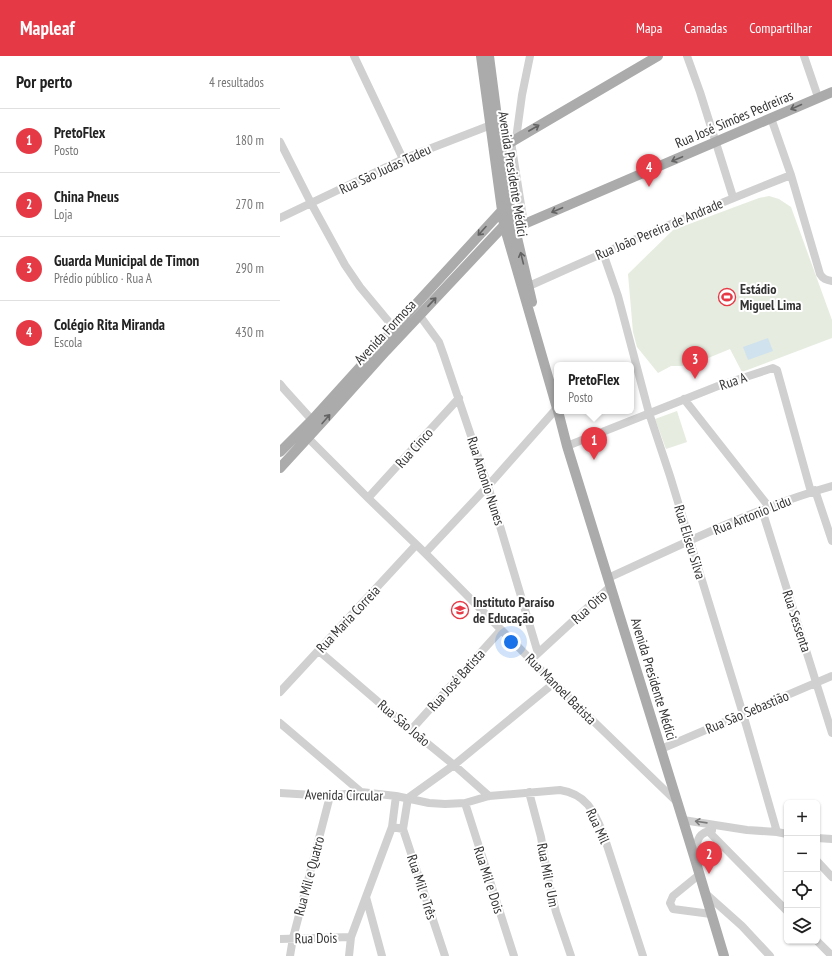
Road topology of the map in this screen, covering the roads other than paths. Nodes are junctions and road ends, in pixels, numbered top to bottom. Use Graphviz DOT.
graph roads {
  1 [pos="354,56"];
  2 [pos="481,56"];
  3 [pos="489,56"];
  4 [pos="530,56"];
  5 [pos="658,56"];
  6 [pos="687,56"];
  7 [pos="804,56"];
  8 [pos="832,92"];
  9 [pos="818,97"];
  10 [pos="771,118"];
  11 [pos="491,125"];
  12 [pos="513,140"];
  13 [pos="280,142"];
  14 [pos="715,142"];
  15 [pos="501,148"];
  16 [pos="403,158"];
  17 [pos="791,175"];
  18 [pos="733,198"];
  19 [pos="311,203"];
  20 [pos="509,203"];
  21 [pos="502,211"];
  22 [pos="512,217"];
  23 [pos="280,218"];
  24 [pos="504,225"];
  25 [pos="520,226"];
  26 [pos="603,253"];
  27 [pos="830,281"];
  28 [pos="529,286"];
  29 [pos="420,316"];
  30 [pos="394,328"];
  31 [pos="383,348"];
  32 [pos="544,364"];
  33 [pos="280,384"];
  34 [pos="347,387"];
  35 [pos="459,398"];
  36 [pos="554,398"];
  37 [pos="684,399"];
  38 [pos="554,411"];
  39 [pos="648,413"];
  40 [pos="559,414"];
  41 [pos="312,420"];
  42 [pos="308,438"];
  43 [pos="567,446"];
  44 [pos="280,452"];
  45 [pos="280,467"];
  46 [pos="488,486"];
  47 [pos="832,486"];
  48 [pos="813,491"];
  49 [pos="368,498"];
  50 [pos="766,508"];
  51 [pos="690,540"];
  52 [pos="832,541"];
  53 [pos="416,545"];
  54 [pos="424,553"];
  55 [pos="610,582"];
  56 [pos="501,630"];
  57 [pos="319,650"];
  58 [pos="538,653"];
  59 [pos="531,660"];
  60 [pos="832,676"];
  61 [pos="817,682"];
  62 [pos="554,683"];
  63 [pos="280,692"];
  64 [pos="743,714"];
  65 [pos="280,723"];
  66 [pos="411,730"];
  67 [pos="832,733"];
  68 [pos="661,749"];
  69 [pos="454,765"];
  70 [pos="361,792"];
  71 [pos="529,792"];
  72 [pos="280,793"];
  73 [pos="330,796"];
  74 [pos="396,796"];
  75 [pos="489,796"];
  76 [pos="408,798"];
  77 [pos="678,803"];
  78 [pos="465,804"];
  79 [pos="683,820"];
  80 [pos="392,827"];
  81 [pos="403,829"];
  82 [pos="747,830"];
  83 [pos="708,831"];
  84 [pos="777,832"];
  85 [pos="784,833"];
  86 [pos="820,838"];
  87 [pos="832,839"];
  88 [pos="694,856"];
  89 [pos="820,864"];
  90 [pos="700,874"];
  91 [pos="832,877"];
  92 [pos="705,892"];
  93 [pos="366,898"];
  94 [pos="784,908"];
  95 [pos="711,914"];
  96 [pos="352,937"];
  97 [pos="293,938"];
  98 [pos="280,939"];
  99 [pos="820,944"];
  100 [pos="290,956"];
  101 [pos="349,956"];
  102 [pos="382,956"];
  103 [pos="444,956"];
  104 [pos="514,956"];
  105 [pos="571,956"];
  106 [pos="643,956"];
  107 [pos="724,956"];
  108 [pos="770,956"];
  109 [pos="832,956"];
  1 -- 16 [label="street"];
  2 -- 11 [label="main road, Avenida Presidente Médici"];
  3 -- 15 [label="main road, Avenida Presidente Médici"];
  4 -- 12 [label="street"];
  12 -- 5 [label="main road, one-way"];
  6 -- 14 [label="street"];
  7 -- 9 [label="street"];
  8 -- 9 [label="main road, Rua José Simões Pedreiras"];
  9 -- 10 [label="main road, Rua José Simões Pedreiras, one-way"];
  10 -- 14 [label="main road, Rua José Simões Pedreiras"];
  10 -- 17 [label="street"];
  11 -- 16 [label="street, Rua São Judas Tadeu"];
  11 -- 21 [label="main road, Avenida Presidente Médici"];
  12 -- 15 [label="main road"];
  12 -- 25 [label="street"];
  13 -- 19 [label="street"];
  14 -- 18 [label="street"];
  14 -- 25 [label="main road, Rua José Simões Pedreiras, one-way"];
  15 -- 20 [label="main road, Avenida Presidente Médici"];
  16 -- 19 [label="street, Rua São Judas Tadeu"];
  17 -- 18 [label="street, Rua João Pereira de Andrade"];
  17 -- 27 [label="street"];
  18 -- 26 [label="street, Rua João Pereira de Andrade"];
  19 -- 23 [label="street, Rua São Judas Tadeu"];
  19 -- 30 [label="street"];
  20 -- 21 [label="main road, Avenida Formosa"];
  20 -- 22 [label="main road, Avenida Presidente Médici"];
  21 -- 24 [label="main road, Avenida Presidente Médici"];
  21 -- 30 [label="main road, Avenida Formosa, one-way"];
  22 -- 24 [label="main road, Avenida Formosa"];
  22 -- 25 [label="main road, Avenida Presidente Médici"];
  29 -- 24 [label="main road, Avenida Formosa, one-way"];
  24 -- 32 [label="main road, Avenida Presidente Médici"];
  28 -- 25 [label="main road, Avenida Presidente Médici, one-way"];
  26 -- 28 [label="street, Rua João Pereira de Andrade"];
  26 -- 39 [label="street, Rua Eliseu Silva"];
  28 -- 32 [label="main road, Avenida Presidente Médici"];
  29 -- 31 [label="main road, Avenida Formosa"];
  29 -- 35 [label="street, Rua Antonio Nunes"];
  30 -- 31 [label="main road, Avenida Formosa"];
  31 -- 34 [label="main road, Avenida Formosa"];
  32 -- 36 [label="main road, Avenida Presidente Médici"];
  33 -- 41 [label="street"];
  34 -- 41 [label="main road, Avenida Formosa"];
  42 -- 34 [label="main road, Avenida Formosa, one-way"];
  35 -- 46 [label="street, Rua Antonio Nunes"];
  35 -- 49 [label="street, Rua Cinco"];
  37 -- 39 [label="street, Rua A"];
  37 -- 48 [label="street, Rua A"];
  37 -- 50 [label="street"];
  38 -- 46 [label="street"];
  39 -- 43 [label="street"];
  39 -- 51 [label="street, Rua Eliseu Silva"];
  40 -- 43 [label="main road, Avenida Presidente Médici"];
  41 -- 44 [label="main road, Avenida Formosa"];
  42 -- 45 [label="main road, Avenida Formosa"];
  42 -- 49 [label="street, Rua Manoel Batista"];
  43 -- 55 [label="main road, Avenida Presidente Médici"];
  46 -- 54 [label="street"];
  46 -- 58 [label="street, Rua Antonio Nunes"];
  47 -- 48 [label="street, Rua Antonio Lidu"];
  48 -- 50 [label="street, Rua Antonio Lidu"];
  48 -- 52 [label="street"];
  49 -- 53 [label="street, Rua Manoel Batista"];
  50 -- 51 [label="street, Rua Antonio Lidu"];
  50 -- 61 [label="street, Rua Sessenta"];
  51 -- 55 [label="street, Rua Antonio Lidu"];
  51 -- 64 [label="street, Rua Eliseu Silva"];
  53 -- 54 [label="street, Rua Manoel Batista"];
  53 -- 57 [label="street, Rua Maria Correia"];
  54 -- 56 [label="street, Rua Manoel Batista"];
  55 -- 58 [label="street, Rua Oito"];
  55 -- 68 [label="main road, Avenida Presidente Médici"];
  56 -- 59 [label="street, Rua Manoel Batista"];
  56 -- 66 [label="street, Rua José Batista"];
  57 -- 63 [label="street, Rua Maria Correia"];
  57 -- 66 [label="street, Rua São João"];
  58 -- 59 [label="street, Rua Oito"];
  59 -- 62 [label="street, Rua Manoel Batista"];
  60 -- 61 [label="street, Rua São Sebastião"];
  61 -- 64 [label="street, Rua São Sebastião"];
  61 -- 67 [label="street, Rua Sessenta"];
  62 -- 69 [label="street"];
  62 -- 77 [label="street, Rua Manoel Batista"];
  64 -- 68 [label="street, Rua São Sebastião"];
  64 -- 84 [label="street, Rua Eliseu Silva"];
  65 -- 70 [label="street"];
  66 -- 69 [label="street, Rua São João"];
  68 -- 77 [label="main road, Avenida Presidente Médici"];
  69 -- 75 [label="street, Rua São João"];
  69 -- 76 [label="street"];
  70 -- 73 [label="street, Avenida Circular"];
  70 -- 74 [label="street, Avenida Circular"];
  71 -- 75 [label="street, Rua Mil"];
  71 -- 105 [label="street, Rua Mil e Um"];
  71 -- 106 [label="street, Rua Mil"];
  72 -- 73 [label="street, Avenida Circular"];
  73 -- 97 [label="street, Rua Mil e Quatro"];
  74 -- 76 [label="street, Avenida Circular"];
  74 -- 80 [label="street"];
  75 -- 78 [label="street, Rua Mil"];
  76 -- 78 [label="street, Rua Mil"];
  76 -- 81 [label="street"];
  77 -- 79 [label="main road, Avenida Presidente Médici"];
  78 -- 104 [label="street, Rua Mil e Dois"];
  82 -- 79 [label="street, one-way"];
  79 -- 88 [label="main road, Avenida Presidente Médici"];
  80 -- 81 [label="street"];
  80 -- 93 [label="street"];
  81 -- 103 [label="street, Rua Mil e Três"];
  82 -- 83 [label="street"];
  82 -- 84 [label="street"];
  83 -- 88 [label="street"];
  83 -- 94 [label="street"];
  84 -- 85 [label="street"];
  86 -- 87 [label="street"];
  88 -- 90 [label="main road, Avenida Presidente Médici"];
  89 -- 91 [label="street"];
  90 -- 92 [label="main road, Avenida Presidente Médici"];
  90 -- 95 [label="street"];
  92 -- 95 [label="main road, Avenida Presidente Médici"];
  92 -- 108 [label="street"];
  93 -- 96 [label="street"];
  93 -- 102 [label="street"];
  95 -- 107 [label="main road, Avenida Presidente Médici"];
  96 -- 97 [label="street, Rua Dois"];
  96 -- 101 [label="street"];
  97 -- 98 [label="street, Rua Dois"];
  97 -- 100 [label="street, Rua Mil e Quatro"];
  99 -- 109 [label="street"];
}
